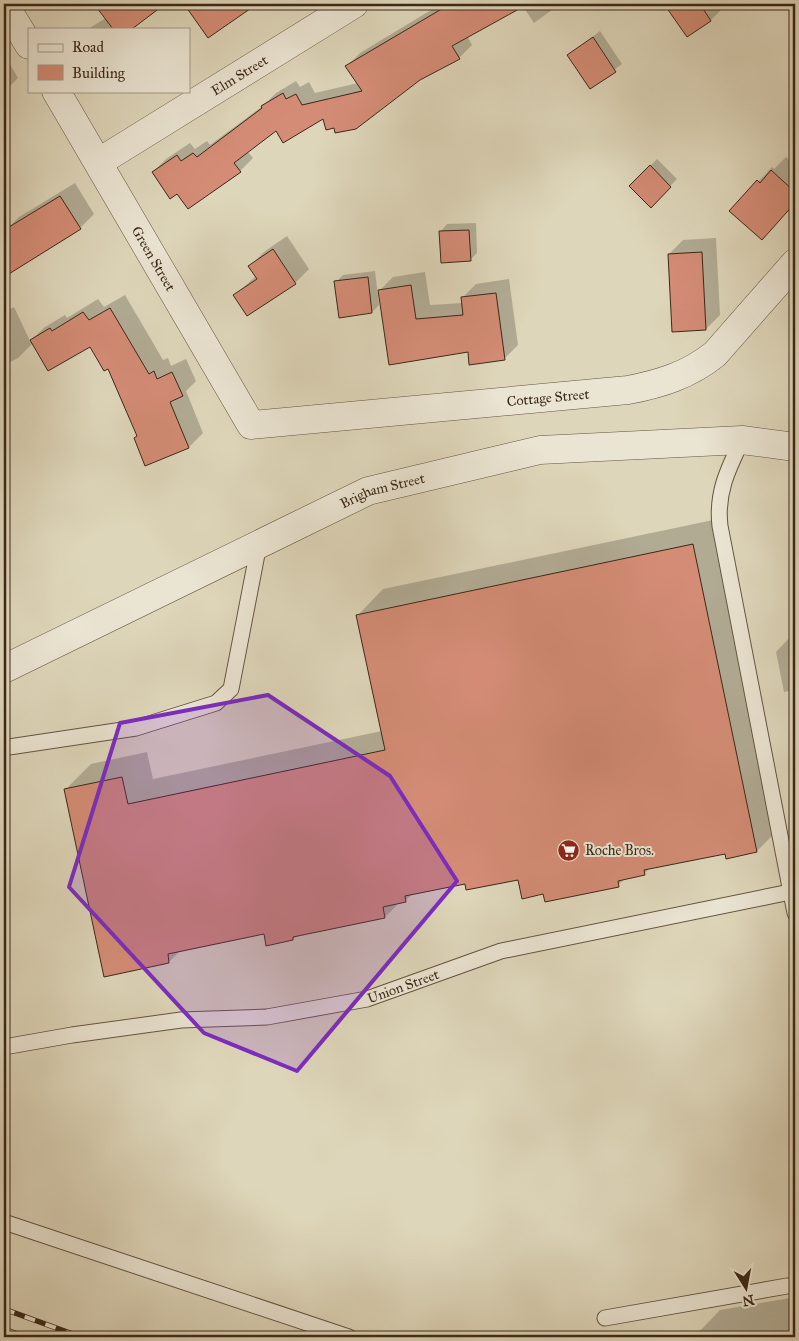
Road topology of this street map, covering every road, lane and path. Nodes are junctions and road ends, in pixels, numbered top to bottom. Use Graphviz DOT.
graph roads {
  1 [pos="4,4"];
  2 [pos="354,4"];
  3 [pos="28,43"];
  4 [pos="57,92"];
  5 [pos="99,162"];
  6 [pos="795,263"];
  7 [pos="252,426"];
  8 [pos="742,440"];
  9 [pos="795,446"];
  10 [pos="259,544"];
  11 [pos="4,669"];
  12 [pos="9,746"];
  13 [pos="793,891"];
  14 [pos="795,913"];
  15 [pos="4,1047"];
  16 [pos="4,1222"];
  17 [pos="788,1286"];
  18 [pos="605,1318"];
  19 [pos="349,1337"];
  1 -- 3 [label="street"];
  2 -- 5 [label="street, Elm Street"];
  4 -- 5 [label="street, Green Street"];
  5 -- 7 [label="street, Green Street"];
  6 -- 7 [label="street, Cottage Street"];
  8 -- 9 [label="street, Brigham Street"];
  8 -- 10 [label="street, Brigham Street"];
  8 -- 13 [label="lane"];
  10 -- 11 [label="street, Brigham Street"];
  10 -- 12 [label="lane"];
  13 -- 14 [label="lane"];
  13 -- 15 [label="lane, Union Street"];
  16 -- 19 [label="lane"];
  17 -- 18 [label="lane"];
}
